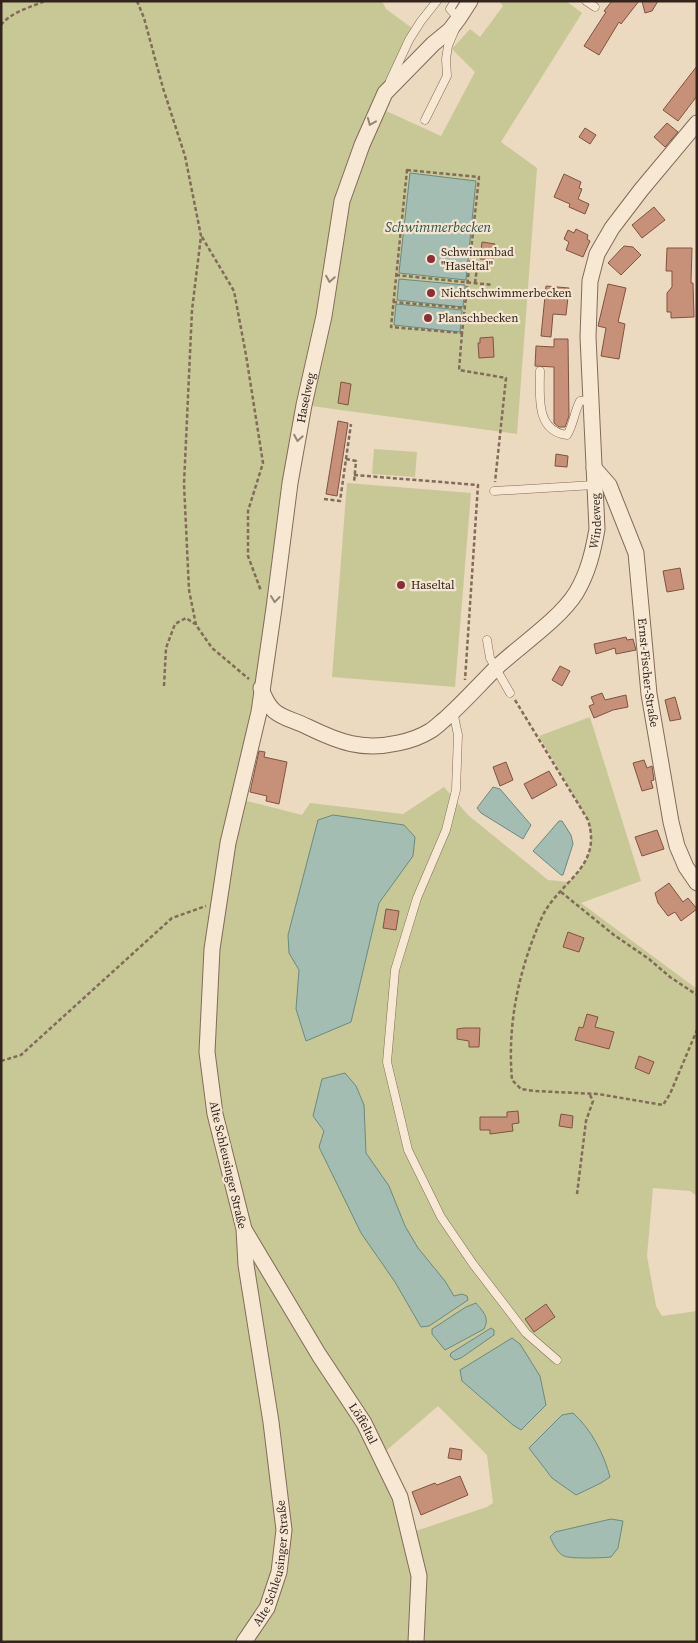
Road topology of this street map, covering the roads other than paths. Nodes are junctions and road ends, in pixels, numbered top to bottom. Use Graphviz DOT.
graph roads {
  1 [pos="437,1"];
  2 [pos="455,1"];
  3 [pos="470,1"];
  4 [pos="586,1"];
  5 [pos="595,7"];
  6 [pos="459,18"];
  7 [pos="385,92"];
  8 [pos="424,120"];
  9 [pos="697,122"];
  10 [pos="540,371"];
  11 [pos="591,400"];
  12 [pos="594,468"];
  13 [pos="594,485"];
  14 [pos="494,491"];
  15 [pos="487,640"];
  16 [pos="496,668"];
  17 [pos="261,688"];
  18 [pos="510,693"];
  19 [pos="453,711"];
  20 [pos="259,712"];
  21 [pos="282,717"];
  22 [pos="254,735"];
  23 [pos="697,883"];
  24 [pos="244,1230"];
  25 [pos="557,1360"];
  26 [pos="244,1642"];
  27 [pos="416,1642"];
  1 -- 7 [label="lane, Haselweg"];
  2 -- 6 [label="lane"];
  3 -- 6 [label="street, Haselweg"];
  4 -- 5 [label="lane"];
  6 -- 7 [label="street, Haselweg"];
  6 -- 8 [label="lane"];
  7 -- 17 [label="street, Haselweg, one-way"];
  9 -- 11 [label="street, Windeweg"];
  10 -- 11 [label="lane"];
  11 -- 12 [label="street, Windeweg"];
  12 -- 13 [label="street, Windeweg"];
  12 -- 23 [label="street, Ernst-Fischer-Straße"];
  13 -- 14 [label="lane"];
  13 -- 16 [label="street, Windeweg"];
  15 -- 16 [label="lane"];
  16 -- 18 [label="lane"];
  16 -- 19 [label="street, Windeweg"];
  17 -- 20 [label="street, Haselweg"];
  17 -- 21 [label="street, Windeweg"];
  19 -- 21 [label="street, Windeweg"];
  19 -- 25 [label="lane"];
  20 -- 22 [label="street, Alte Schleusinger Straße"];
  21 -- 22 [label="street"];
  22 -- 24 [label="street, Alte Schleusinger Straße"];
  24 -- 26 [label="street, Alte Schleusinger Straße"];
  24 -- 27 [label="street, Löffeltal"];
}
